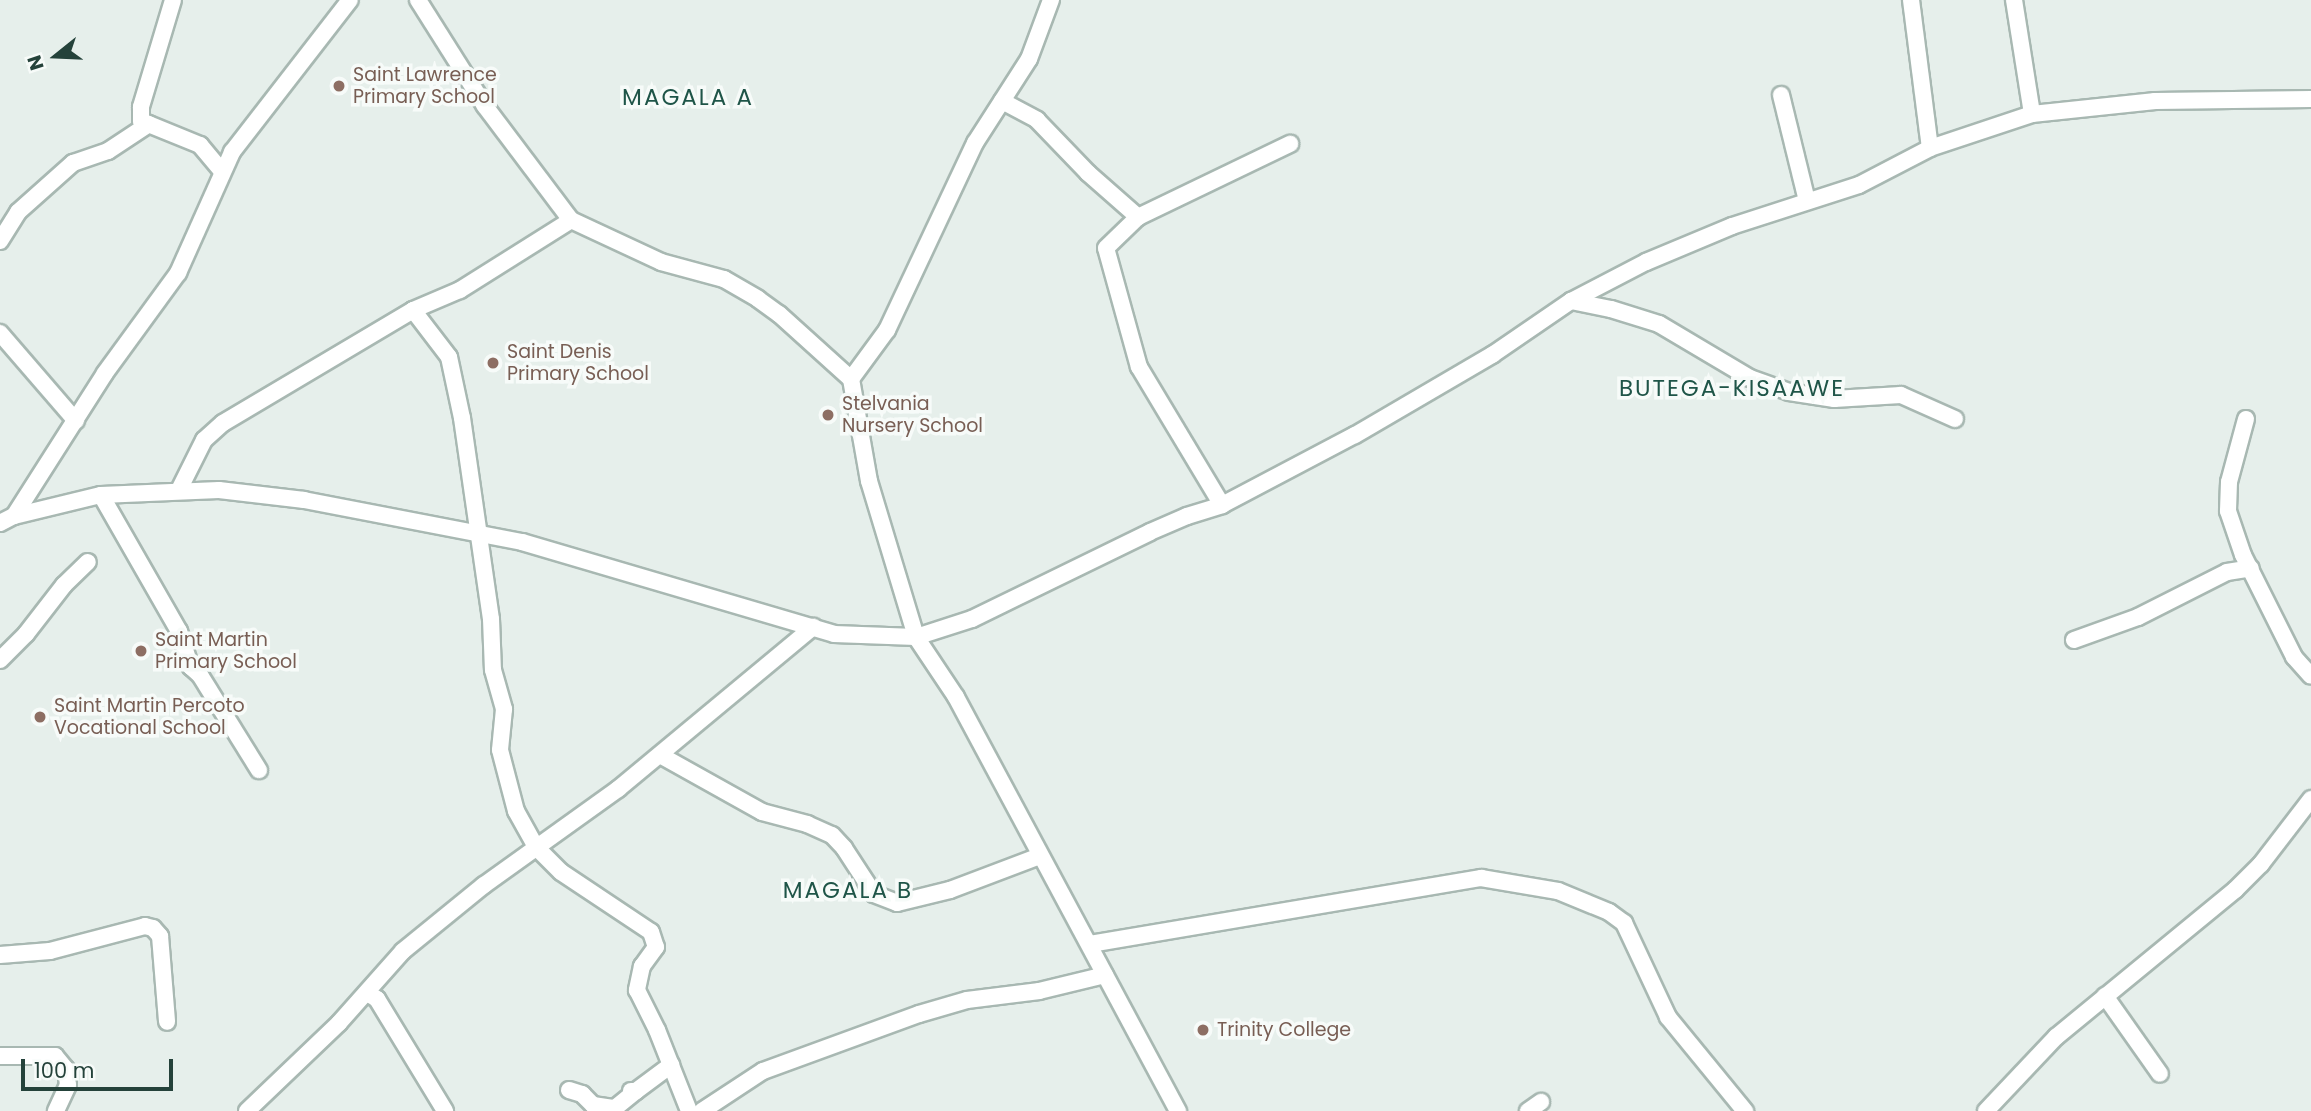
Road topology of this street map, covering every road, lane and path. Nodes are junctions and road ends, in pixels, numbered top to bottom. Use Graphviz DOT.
graph roads {
  1 [pos="173,0"];
  2 [pos="350,0"];
  3 [pos="418,0"];
  4 [pos="1051,0"];
  5 [pos="1911,0"];
  6 [pos="2014,0"];
  7 [pos="1781,95"];
  8 [pos="2311,99"];
  9 [pos="1002,101"];
  10 [pos="2032,114"];
  11 [pos="149,124"];
  12 [pos="1290,144"];
  13 [pos="1930,148"];
  14 [pos="222,171"];
  15 [pos="1807,201"];
  16 [pos="1138,217"];
  17 [pos="571,220"];
  18 [pos="0,241"];
  19 [pos="1571,301"];
  20 [pos="412,310"];
  21 [pos="0,333"];
  22 [pos="851,379"];
  23 [pos="1955,419"];
  24 [pos="2246,419"];
  25 [pos="76,421"];
  26 [pos="179,490"];
  27 [pos="101,495"];
  28 [pos="1222,505"];
  29 [pos="7,520"];
  30 [pos="478,532"];
  31 [pos="88,562"];
  32 [pos="2251,568"];
  33 [pos="813,627"];
  34 [pos="916,637"];
  35 [pos="2074,640"];
  36 [pos="0,660"];
  37 [pos="2311,676"];
  38 [pos="660,755"];
  39 [pos="259,770"];
  40 [pos="2311,799"];
  41 [pos="536,847"];
  42 [pos="1040,856"];
  43 [pos="1090,944"];
  44 [pos="0,955"];
  45 [pos="1105,975"];
  46 [pos="367,993"];
  47 [pos="2105,996"];
  48 [pos="167,1021"];
  49 [pos="0,1056"];
  50 [pos="671,1065"];
  51 [pos="2160,1074"];
  52 [pos="569,1090"];
  53 [pos="55,1111"];
  54 [pos="247,1111"];
  55 [pos="445,1111"];
  56 [pos="689,1111"];
  57 [pos="702,1111"];
  58 [pos="1178,1111"];
  59 [pos="1745,1111"];
  60 [pos="1986,1111"];
  1 -- 11 [label="street"];
  2 -- 14 [label="street"];
  3 -- 17 [label="street"];
  4 -- 9 [label="street"];
  5 -- 13 [label="street"];
  6 -- 10 [label="street"];
  7 -- 15 [label="street"];
  8 -- 10 [label="street"];
  9 -- 16 [label="street"];
  9 -- 22 [label="street"];
  10 -- 13 [label="street"];
  11 -- 14 [label="street"];
  11 -- 18 [label="street"];
  12 -- 16 [label="street"];
  13 -- 15 [label="street"];
  14 -- 25 [label="street"];
  15 -- 19 [label="street"];
  16 -- 28 [label="street"];
  17 -- 20 [label="street"];
  17 -- 22 [label="street"];
  19 -- 23 [label="street"];
  19 -- 28 [label="street"];
  20 -- 26 [label="street"];
  20 -- 30 [label="street"];
  21 -- 25 [label="street"];
  22 -- 34 [label="street"];
  24 -- 32 [label="street"];
  25 -- 29 [label="street"];
  26 -- 27 [label="street"];
  26 -- 30 [label="street"];
  27 -- 29 [label="street"];
  27 -- 39 [label="street"];
  28 -- 34 [label="street"];
  30 -- 33 [label="street"];
  30 -- 41 [label="street"];
  31 -- 36 [label="street"];
  32 -- 35 [label="street"];
  32 -- 37 [label="street"];
  33 -- 34 [label="street"];
  33 -- 38 [label="street"];
  34 -- 42 [label="street"];
  38 -- 41 [label="street"];
  38 -- 42 [label="street"];
  40 -- 47 [label="street"];
  41 -- 46 [label="street"];
  41 -- 50 [label="street"];
  42 -- 43 [label="street"];
  43 -- 45 [label="street"];
  43 -- 59 [label="street"];
  44 -- 48 [label="street"];
  45 -- 57 [label="street"];
  45 -- 58 [label="street"];
  46 -- 54 [label="street"];
  46 -- 55 [label="street"];
  47 -- 51 [label="street"];
  47 -- 60 [label="street"];
  49 -- 53 [label="street"];
  50 -- 52 [label="street"];
  50 -- 56 [label="street"];
}
